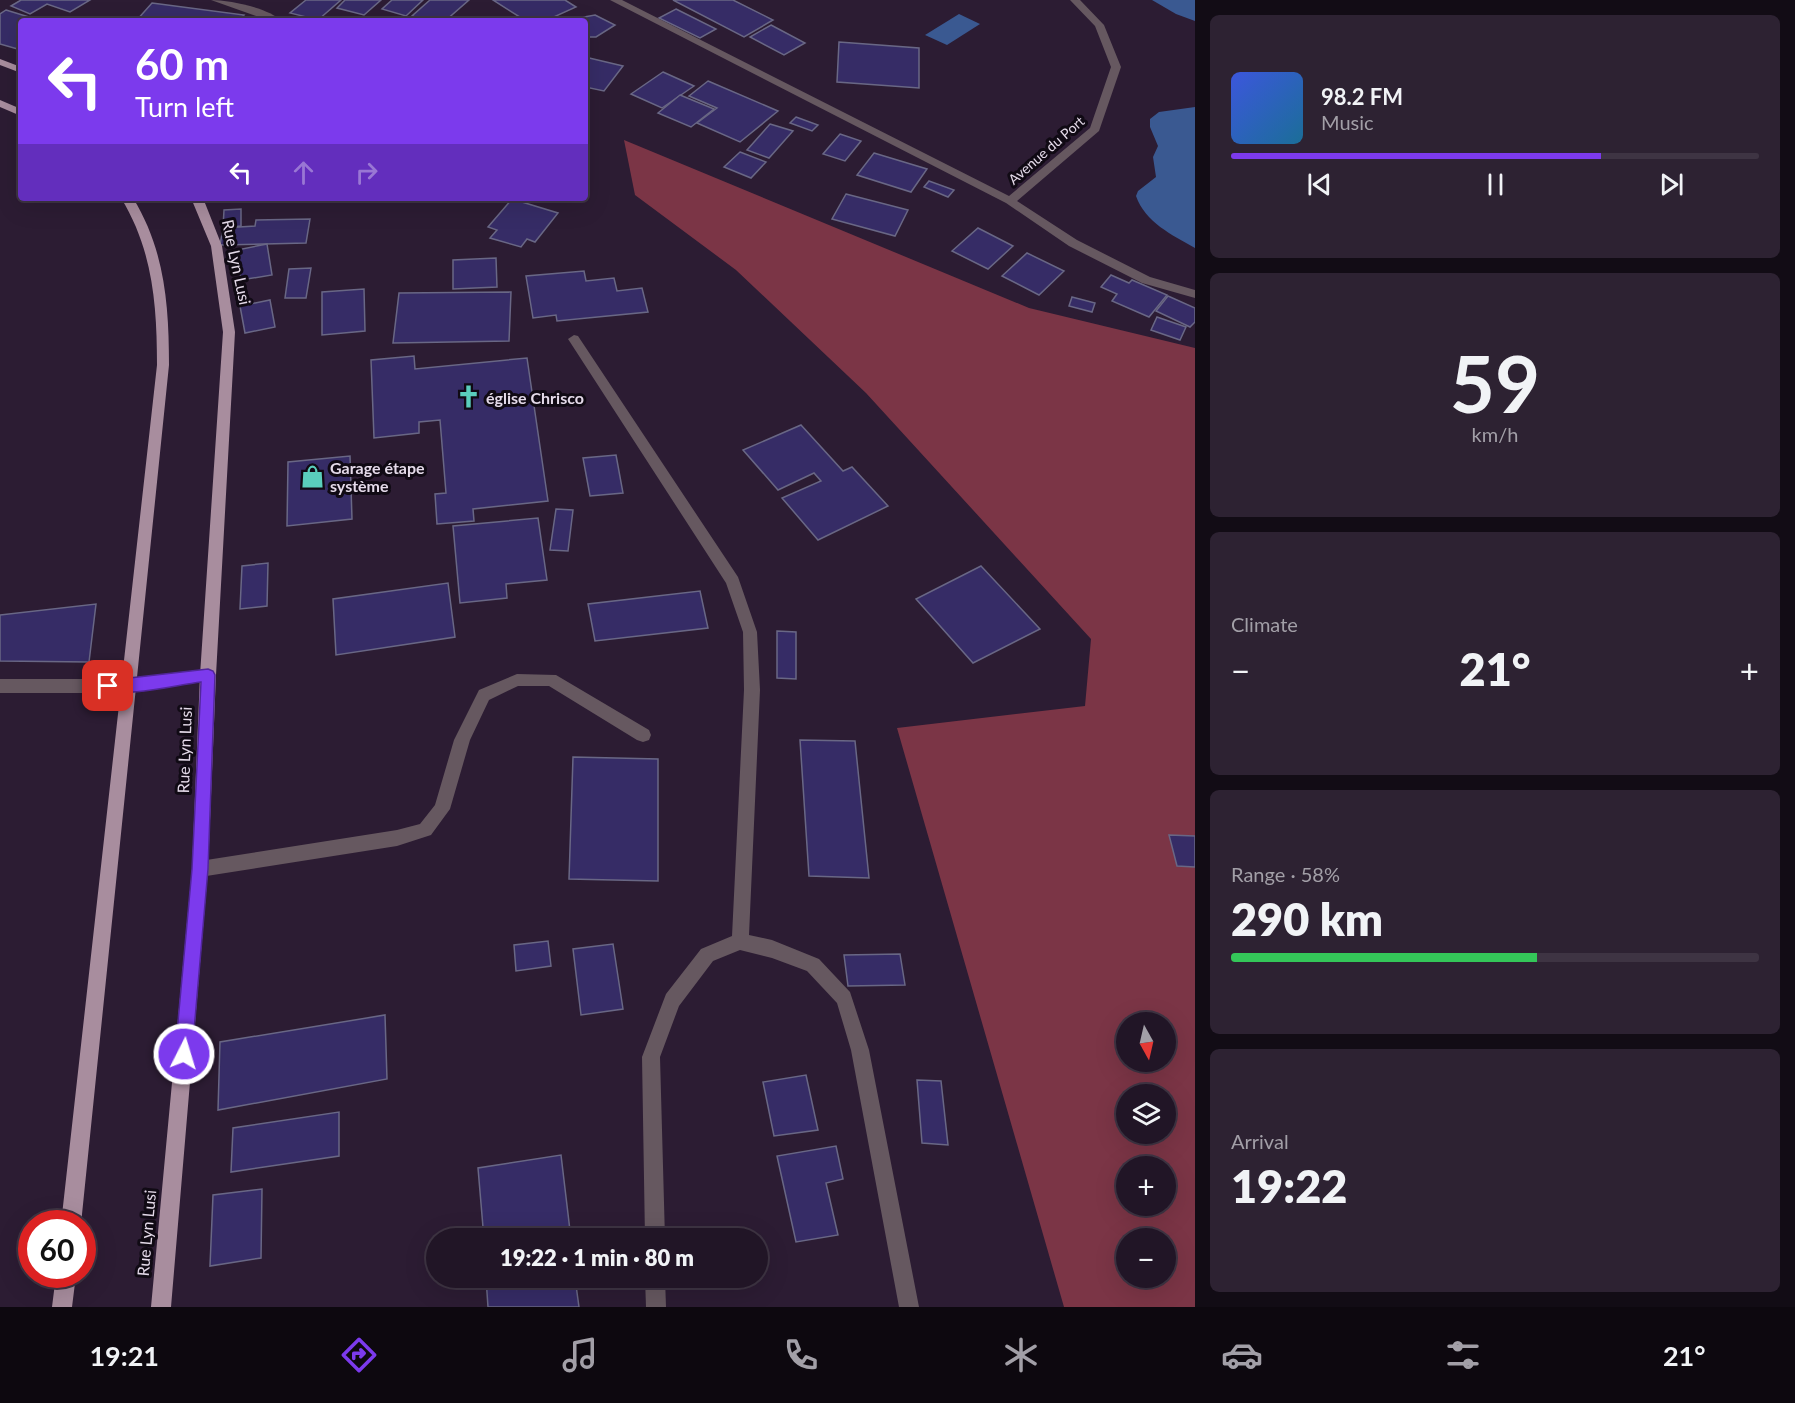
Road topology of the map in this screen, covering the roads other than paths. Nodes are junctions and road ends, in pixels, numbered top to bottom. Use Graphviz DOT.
graph roads {
  1 [pos="216,0"];
  2 [pos="615,0"];
  3 [pos="1075,0"];
  4 [pos="272,18"];
  5 [pos="0,62"];
  6 [pos="18,69"];
  7 [pos="0,103"];
  8 [pos="18,112"];
  9 [pos="129,201"];
  10 [pos="198,201"];
  11 [pos="1010,201"];
  12 [pos="1195,294"];
  13 [pos="574,339"];
  14 [pos="208,675"];
  15 [pos="0,686"];
  16 [pos="130,686"];
  17 [pos="643,735"];
  18 [pos="200,869"];
  19 [pos="740,941"];
  20 [pos="73,1210"];
  21 [pos="655,1228"];
  22 [pos="64,1288"];
  23 [pos="655,1288"];
  24 [pos="62,1307"];
  25 [pos="161,1307"];
  26 [pos="656,1307"];
  27 [pos="909,1307"];
  1 -- 4 [label="street"];
  2 -- 11 [label="street"];
  3 -- 11 [label="street, Avenue du Port"];
  5 -- 6 [label="main road"];
  7 -- 8 [label="main road"];
  9 -- 16 [label="main road"];
  10 -- 14 [label="main road, Rue Lyn Lusi"];
  11 -- 12 [label="street, Avenue du Port"];
  13 -- 19 [label="street"];
  14 -- 16 [label="street"];
  14 -- 18 [label="main road, Rue Lyn Lusi"];
  15 -- 16 [label="street"];
  16 -- 20 [label="main road"];
  17 -- 18 [label="street"];
  18 -- 25 [label="main road, Rue Lyn Lusi"];
  19 -- 21 [label="street"];
  19 -- 27 [label="street"];
  22 -- 24 [label="main road"];
  23 -- 26 [label="street"];
}
